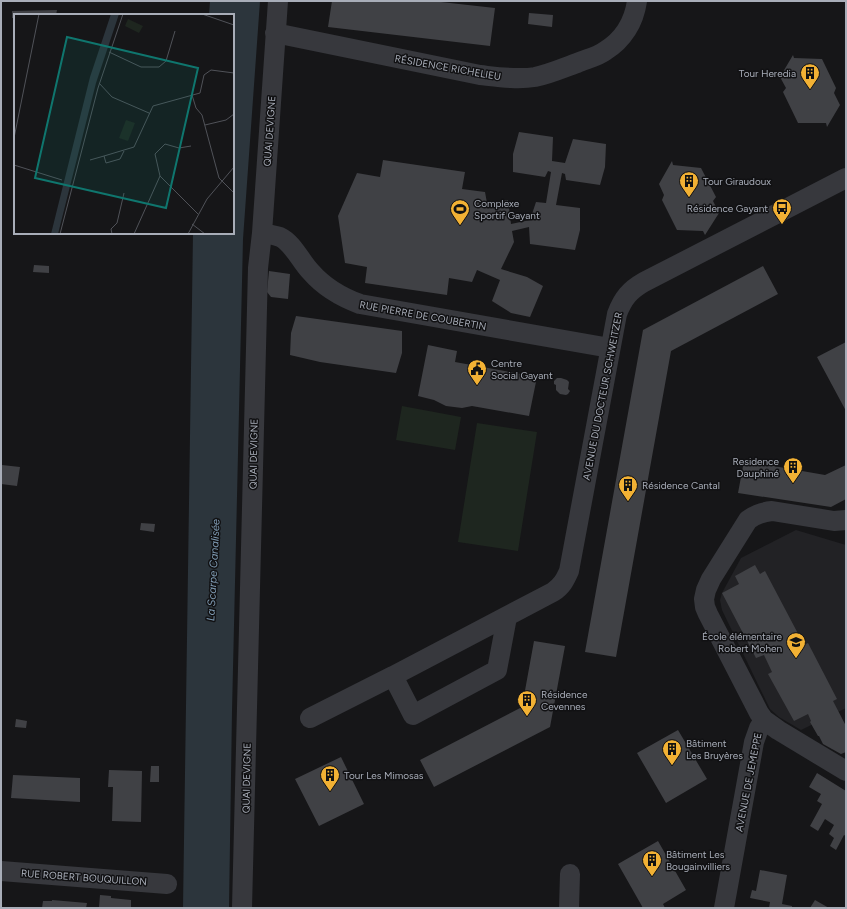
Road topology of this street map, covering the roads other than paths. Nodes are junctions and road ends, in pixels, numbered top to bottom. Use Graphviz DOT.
graph roads {
  1 [pos="278,1"];
  2 [pos="637,1"];
  3 [pos="275,33"];
  4 [pos="846,178"];
  5 [pos="262,233"];
  6 [pos="610,348"];
  7 [pos="846,520"];
  8 [pos="507,617"];
  9 [pos="393,676"];
  10 [pos="310,718"];
  11 [pos="764,720"];
  12 [pos="846,771"];
  13 [pos="1,871"];
  14 [pos="570,874"];
  15 [pos="167,884"];
  16 [pos="242,908"];
  17 [pos="569,908"];
  18 [pos="724,908"];
  1 -- 3 [label="street, QUAI DEVIGNE"];
  2 -- 3 [label="street, RÉSIDENCE RICHELIEU"];
  3 -- 5 [label="street, QUAI DEVIGNE"];
  4 -- 6 [label="street, AVENUE DU DOCTEUR SCHWEITZER"];
  5 -- 6 [label="street, RUE PIERRE DE COUBERTIN"];
  5 -- 16 [label="street, QUAI DEVIGNE"];
  6 -- 8 [label="street, AVENUE DU DOCTEUR SCHWEITZER"];
  7 -- 11 [label="street, AVENUE DE JEMEPPE"];
  8 -- 9 [label="street, AVENUE DU DOCTEUR SCHWEITZER"];
  8 -- 9 [label="street"];
  9 -- 10 [label="street, AVENUE DU DOCTEUR SCHWEITZER"];
  11 -- 12 [label="street"];
  11 -- 18 [label="street, AVENUE DE JEMEPPE"];
  13 -- 15 [label="street, RUE ROBERT BOUQUILLON"];
  14 -- 17 [label="street"];
}
